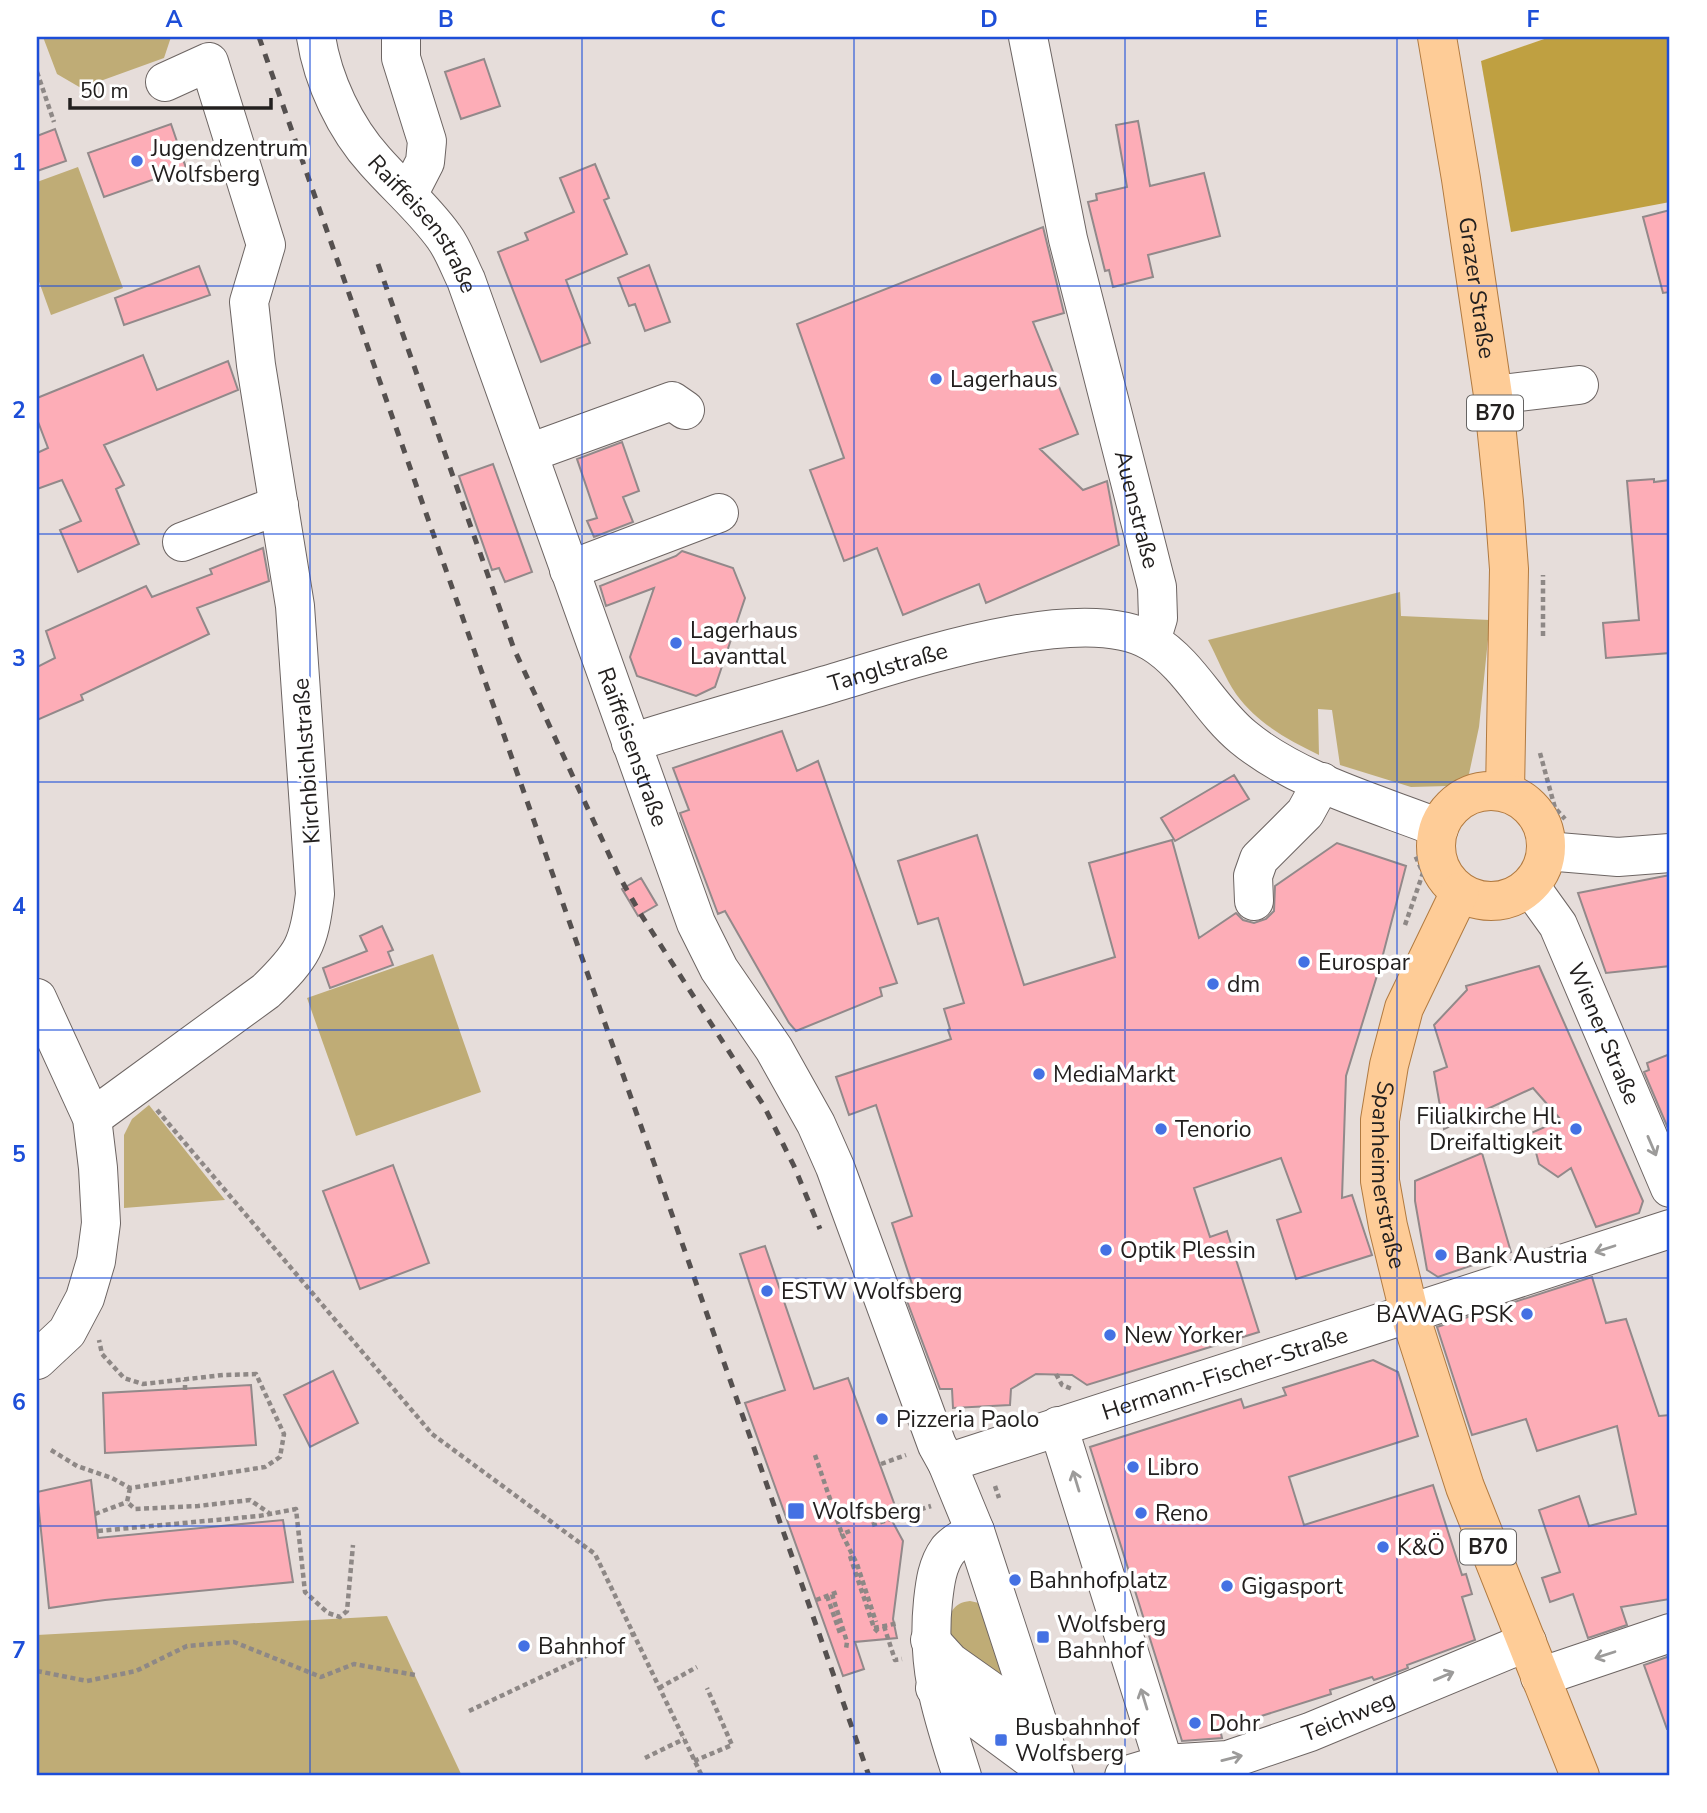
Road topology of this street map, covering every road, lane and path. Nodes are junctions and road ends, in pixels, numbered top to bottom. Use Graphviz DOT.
graph roads {
  1 [pos="316,37"];
  2 [pos="401,37"];
  3 [pos="1028,37"];
  4 [pos="1437,37"];
  5 [pos="37,72"];
  6 [pos="165,82"];
  7 [pos="54,121"];
  8 [pos="408,195"];
  9 [pos="1579,385"];
  10 [pos="1493,395"];
  11 [pos="685,410"];
  12 [pos="529,453"];
  13 [pos="279,505"];
  14 [pos="719,513"];
  15 [pos="182,542"];
  16 [pos="569,570"];
  17 [pos="1151,641"];
  18 [pos="631,743"];
  19 [pos="1322,782"];
  20 [pos="1505,792"];
  21 [pos="1439,828"];
  22 [pos="1403,849"];
  23 [pos="1546,851"];
  24 [pos="1670,853"];
  25 [pos="1530,886"];
  26 [pos="1460,892"];
  27 [pos="1254,901"];
  28 [pos="1403,932"];
  29 [pos="37,998"];
  30 [pos="136,1085"];
  31 [pos="92,1118"];
  32 [pos="1670,1188"];
  33 [pos="1670,1228"];
  34 [pos="1409,1312"];
  35 [pos="96,1331"];
  36 [pos="37,1360"];
  37 [pos="185,1380"];
  38 [pos="185,1390"];
  39 [pos="1058,1426"];
  40 [pos="51,1450"];
  41 [pos="815,1455"];
  42 [pos="947,1463"];
  43 [pos="130,1488"];
  44 [pos="127,1502"];
  45 [pos="95,1514"];
  46 [pos="270,1514"];
  47 [pos="97,1531"];
  48 [pos="850,1531"];
  49 [pos="975,1531"];
  50 [pos="842,1534"];
  51 [pos="352,1545"];
  52 [pos="838,1592"];
  53 [pos="830,1595"];
  54 [pos="816,1600"];
  55 [pos="894,1624"];
  56 [pos="875,1625"];
  57 [pos="884,1626"];
  58 [pos="879,1633"];
  59 [pos="1670,1633"];
  60 [pos="634,1634"];
  61 [pos="841,1636"];
  62 [pos="930,1640"];
  63 [pos="1527,1642"];
  64 [pos="846,1649"];
  65 [pos="895,1660"];
  66 [pos="698,1667"];
  67 [pos="37,1671"];
  68 [pos="415,1675"];
  69 [pos="1540,1677"];
  70 [pos="659,1688"];
  71 [pos="706,1688"];
  72 [pos="935,1688"];
  73 [pos="469,1711"];
  74 [pos="1039,1725"];
  75 [pos="948,1729"];
  76 [pos="684,1739"];
  77 [pos="645,1758"];
  78 [pos="694,1761"];
  79 [pos="1164,1764"];
  80 [pos="964,1774"];
  81 [pos="702,1776"];
  82 [pos="1012,1776"];
  83 [pos="1055,1776"];
  84 [pos="1126,1776"];
  85 [pos="1580,1776"];
  1 -- 8 [label="street, Raiffeisenstraße"];
  2 -- 8 [label="street"];
  3 -- 17 [label="street, Auenstraße"];
  4 -- 10 [label="main road, Grazer Straße / B70"];
  5 -- 7 [label="path"];
  6 -- 13 [label="street, Kirchbichlstraße"];
  8 -- 12 [label="street, Raiffeisenstraße"];
  9 -- 10 [label="street"];
  10 -- 20 [label="main road, Grazer Straße / B70"];
  11 -- 12 [label="street"];
  12 -- 16 [label="street, Raiffeisenstraße"];
  13 -- 15 [label="street"];
  13 -- 30 [label="street, Kirchbichlstraße"];
  14 -- 16 [label="street"];
  16 -- 18 [label="street, Raiffeisenstraße"];
  17 -- 18 [label="street, Tanglstraße"];
  17 -- 19 [label="street"];
  18 -- 42 [label="street, Raiffeisenstraße"];
  19 -- 21 [label="street"];
  19 -- 27 [label="street"];
  20 -- 21 [label="main road"];
  20 -- 23 [label="main road"];
  21 -- 26 [label="main road"];
  22 -- 28 [label="path"];
  23 -- 24 [label="street"];
  23 -- 25 [label="main road"];
  25 -- 26 [label="main road"];
  25 -- 32 [label="street, Wiener Straße, one-way"];
  26 -- 34 [label="main road, Spanheimerstraße / B70"];
  29 -- 31 [label="street"];
  30 -- 31 [label="street, Kirchbichlstraße"];
  30 -- 60 [label="path"];
  31 -- 36 [label="street"];
  33 -- 34 [label="street, Hermann-Fischer-Straße, one-way"];
  34 -- 39 [label="street, Hermann-Fischer-Straße"];
  34 -- 63 [label="main road, Spanheimerstraße / B70"];
  35 -- 37 [label="path"];
  37 -- 38 [label="path"];
  37 -- 43 [label="path"];
  39 -- 42 [label="street"];
  79 -- 39 [label="street, one-way"];
  40 -- 43 [label="path"];
  41 -- 50 [label="path"];
  42 -- 49 [label="street"];
  43 -- 44 [label="path"];
  44 -- 45 [label="path"];
  44 -- 46 [label="path"];
  46 -- 47 [label="path"];
  46 -- 51 [label="path"];
  48 -- 50 [label="path"];
  49 -- 62 [label="street"];
  49 -- 74 [label="street"];
  50 -- 56 [label="path"];
  52 -- 53 [label="path"];
  53 -- 54 [label="path"];
  53 -- 61 [label="path"];
  53 -- 64 [label="path"];
  55 -- 57 [label="path"];
  56 -- 57 [label="path"];
  56 -- 58 [label="path"];
  57 -- 65 [label="path"];
  59 -- 69 [label="street, one-way"];
  60 -- 70 [label="path"];
  60 -- 73 [label="path"];
  62 -- 72 [label="street"];
  62 -- 74 [label="street"];
  63 -- 69 [label="main road, Spanheimerstraße / B70"];
  79 -- 63 [label="street, Teichweg, one-way"];
  66 -- 70 [label="path"];
  67 -- 68 [label="path"];
  69 -- 85 [label="main road, Spanheimerstraße / B70"];
  70 -- 76 [label="path"];
  71 -- 78 [label="path"];
  72 -- 75 [label="street"];
  72 -- 83 [label="street"];
  74 -- 83 [label="street"];
  75 -- 80 [label="street"];
  75 -- 82 [label="street"];
  76 -- 77 [label="path"];
  76 -- 78 [label="path"];
  78 -- 81 [label="path"];
  79 -- 84 [label="street"];
}
